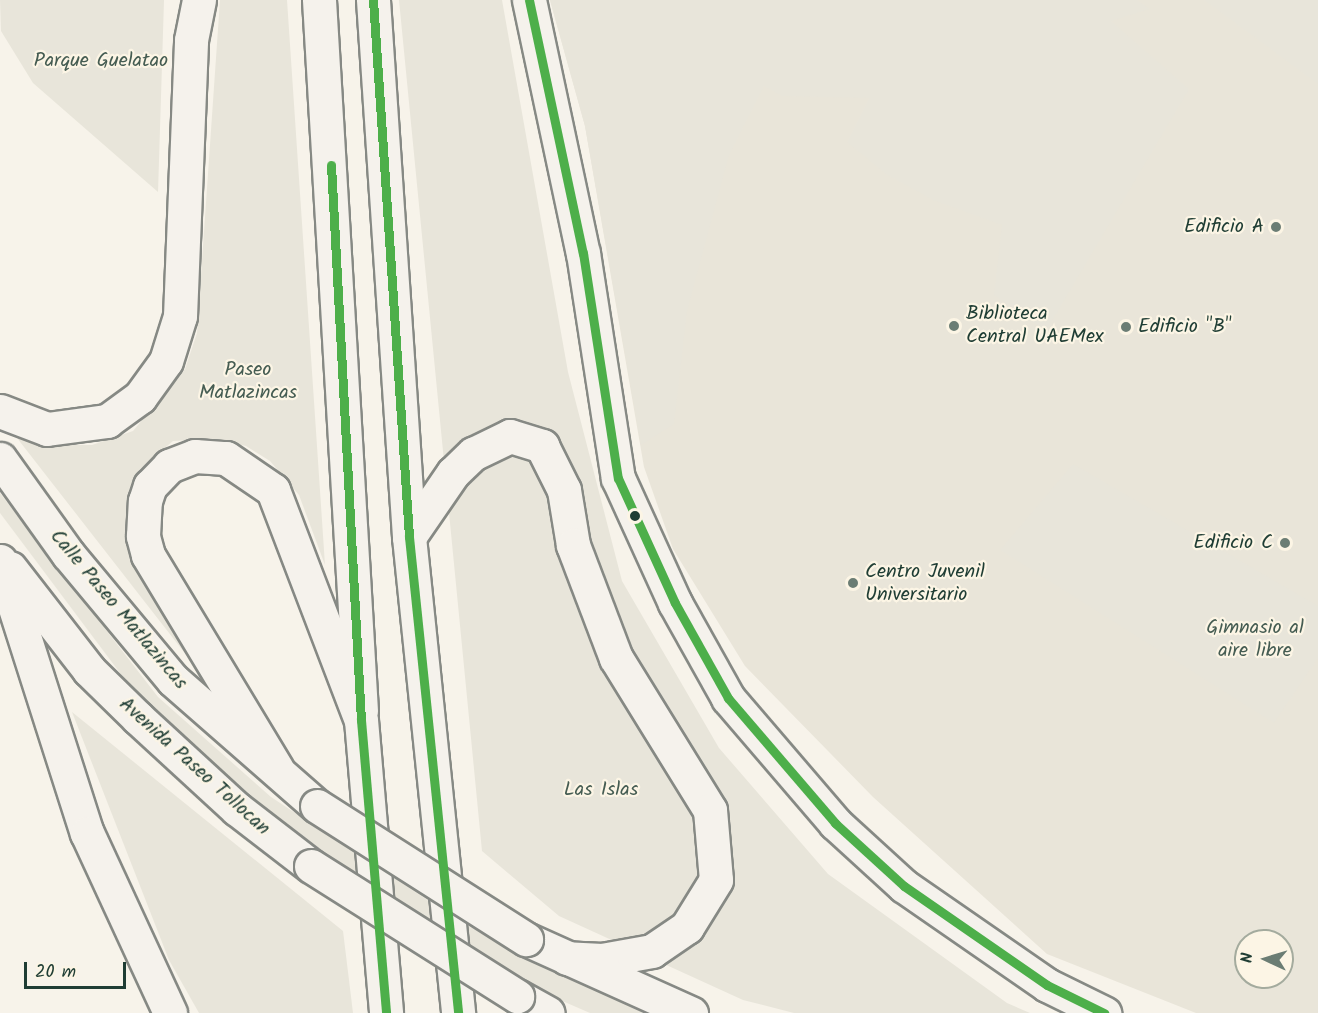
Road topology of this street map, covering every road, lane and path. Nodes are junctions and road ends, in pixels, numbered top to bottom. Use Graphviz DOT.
graph roads {
  1 [pos="199,0"];
  2 [pos="319,0"];
  3 [pos="373,0"];
  4 [pos="529,0"];
  5 [pos="0,411"];
  6 [pos="0,459"];
  7 [pos="409,537"];
  8 [pos="0,555"];
  9 [pos="0,561"];
  10 [pos="361,720"];
  11 [pos="277,769"];
  12 [pos="567,958"];
  13 [pos="170,1013"];
  14 [pos="386,1013"];
  15 [pos="458,1013"];
  16 [pos="548,1013"];
  17 [pos="691,1013"];
  18 [pos="1104,1013"];
  1 -- 5 [label="main road"];
  2 -- 10 [label="main road"];
  3 -- 7 [label="main road"];
  4 -- 18 [label="main road"];
  6 -- 11 [label="main road, Calle Paseo Matlazincas"];
  7 -- 12 [label="main road"];
  7 -- 15 [label="main road"];
  8 -- 16 [label="main road, Avenida Paseo Tollocan, bridge"];
  9 -- 13 [label="main road"];
  10 -- 11 [label="main road"];
  10 -- 14 [label="main road"];
  11 -- 12 [label="main road, bridge"];
  12 -- 17 [label="main road"];
}
